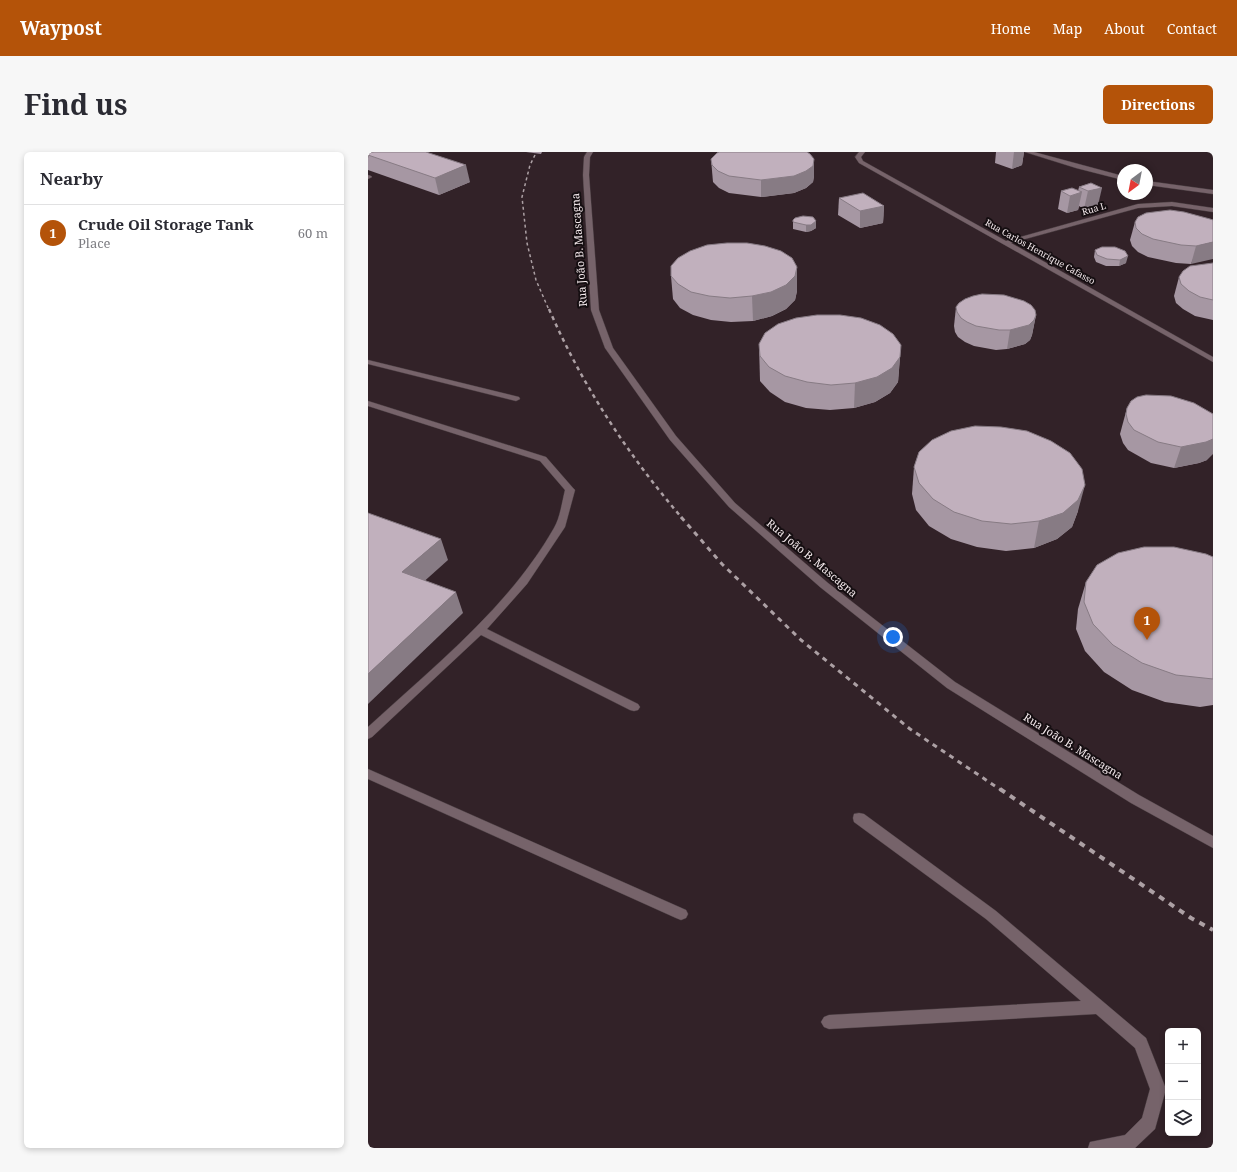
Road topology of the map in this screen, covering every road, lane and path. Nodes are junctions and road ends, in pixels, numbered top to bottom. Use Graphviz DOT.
graph roads {
  1 [pos="590,152"];
  2 [pos="862,152"];
  3 [pos="1028,152"];
  4 [pos="1117,177"];
  5 [pos="1153,184"];
  6 [pos="1213,192"];
  7 [pos="1213,210"];
  8 [pos="1005,243"];
  9 [pos="1213,360"];
  10 [pos="368,362"];
  11 [pos="516,399"];
  12 [pos="368,403"];
  13 [pos="480,630"];
  14 [pos="634,707"];
  15 [pos="368,734"];
  16 [pos="368,774"];
  17 [pos="859,818"];
  18 [pos="1213,842"];
  19 [pos="681,914"];
  20 [pos="1099,1007"];
  21 [pos="829,1022"];
  22 [pos="1096,1148"];
  1 -- 18 [label="main road, Rua João B. Mascagna"];
  2 -- 8 [label="main road, Rua Carlos Henrique Cafasso"];
  3 -- 4 [label="main road"];
  5 -- 6 [label="main road"];
  7 -- 8 [label="main road, Rua L"];
  8 -- 9 [label="main road, Rua Carlos Henrique Cafasso"];
  10 -- 11 [label="main road"];
  12 -- 13 [label="main road"];
  13 -- 14 [label="main road"];
  13 -- 15 [label="main road"];
  16 -- 19 [label="main road"];
  17 -- 20 [label="main road"];
  20 -- 21 [label="main road"];
  20 -- 22 [label="main road"];
}
